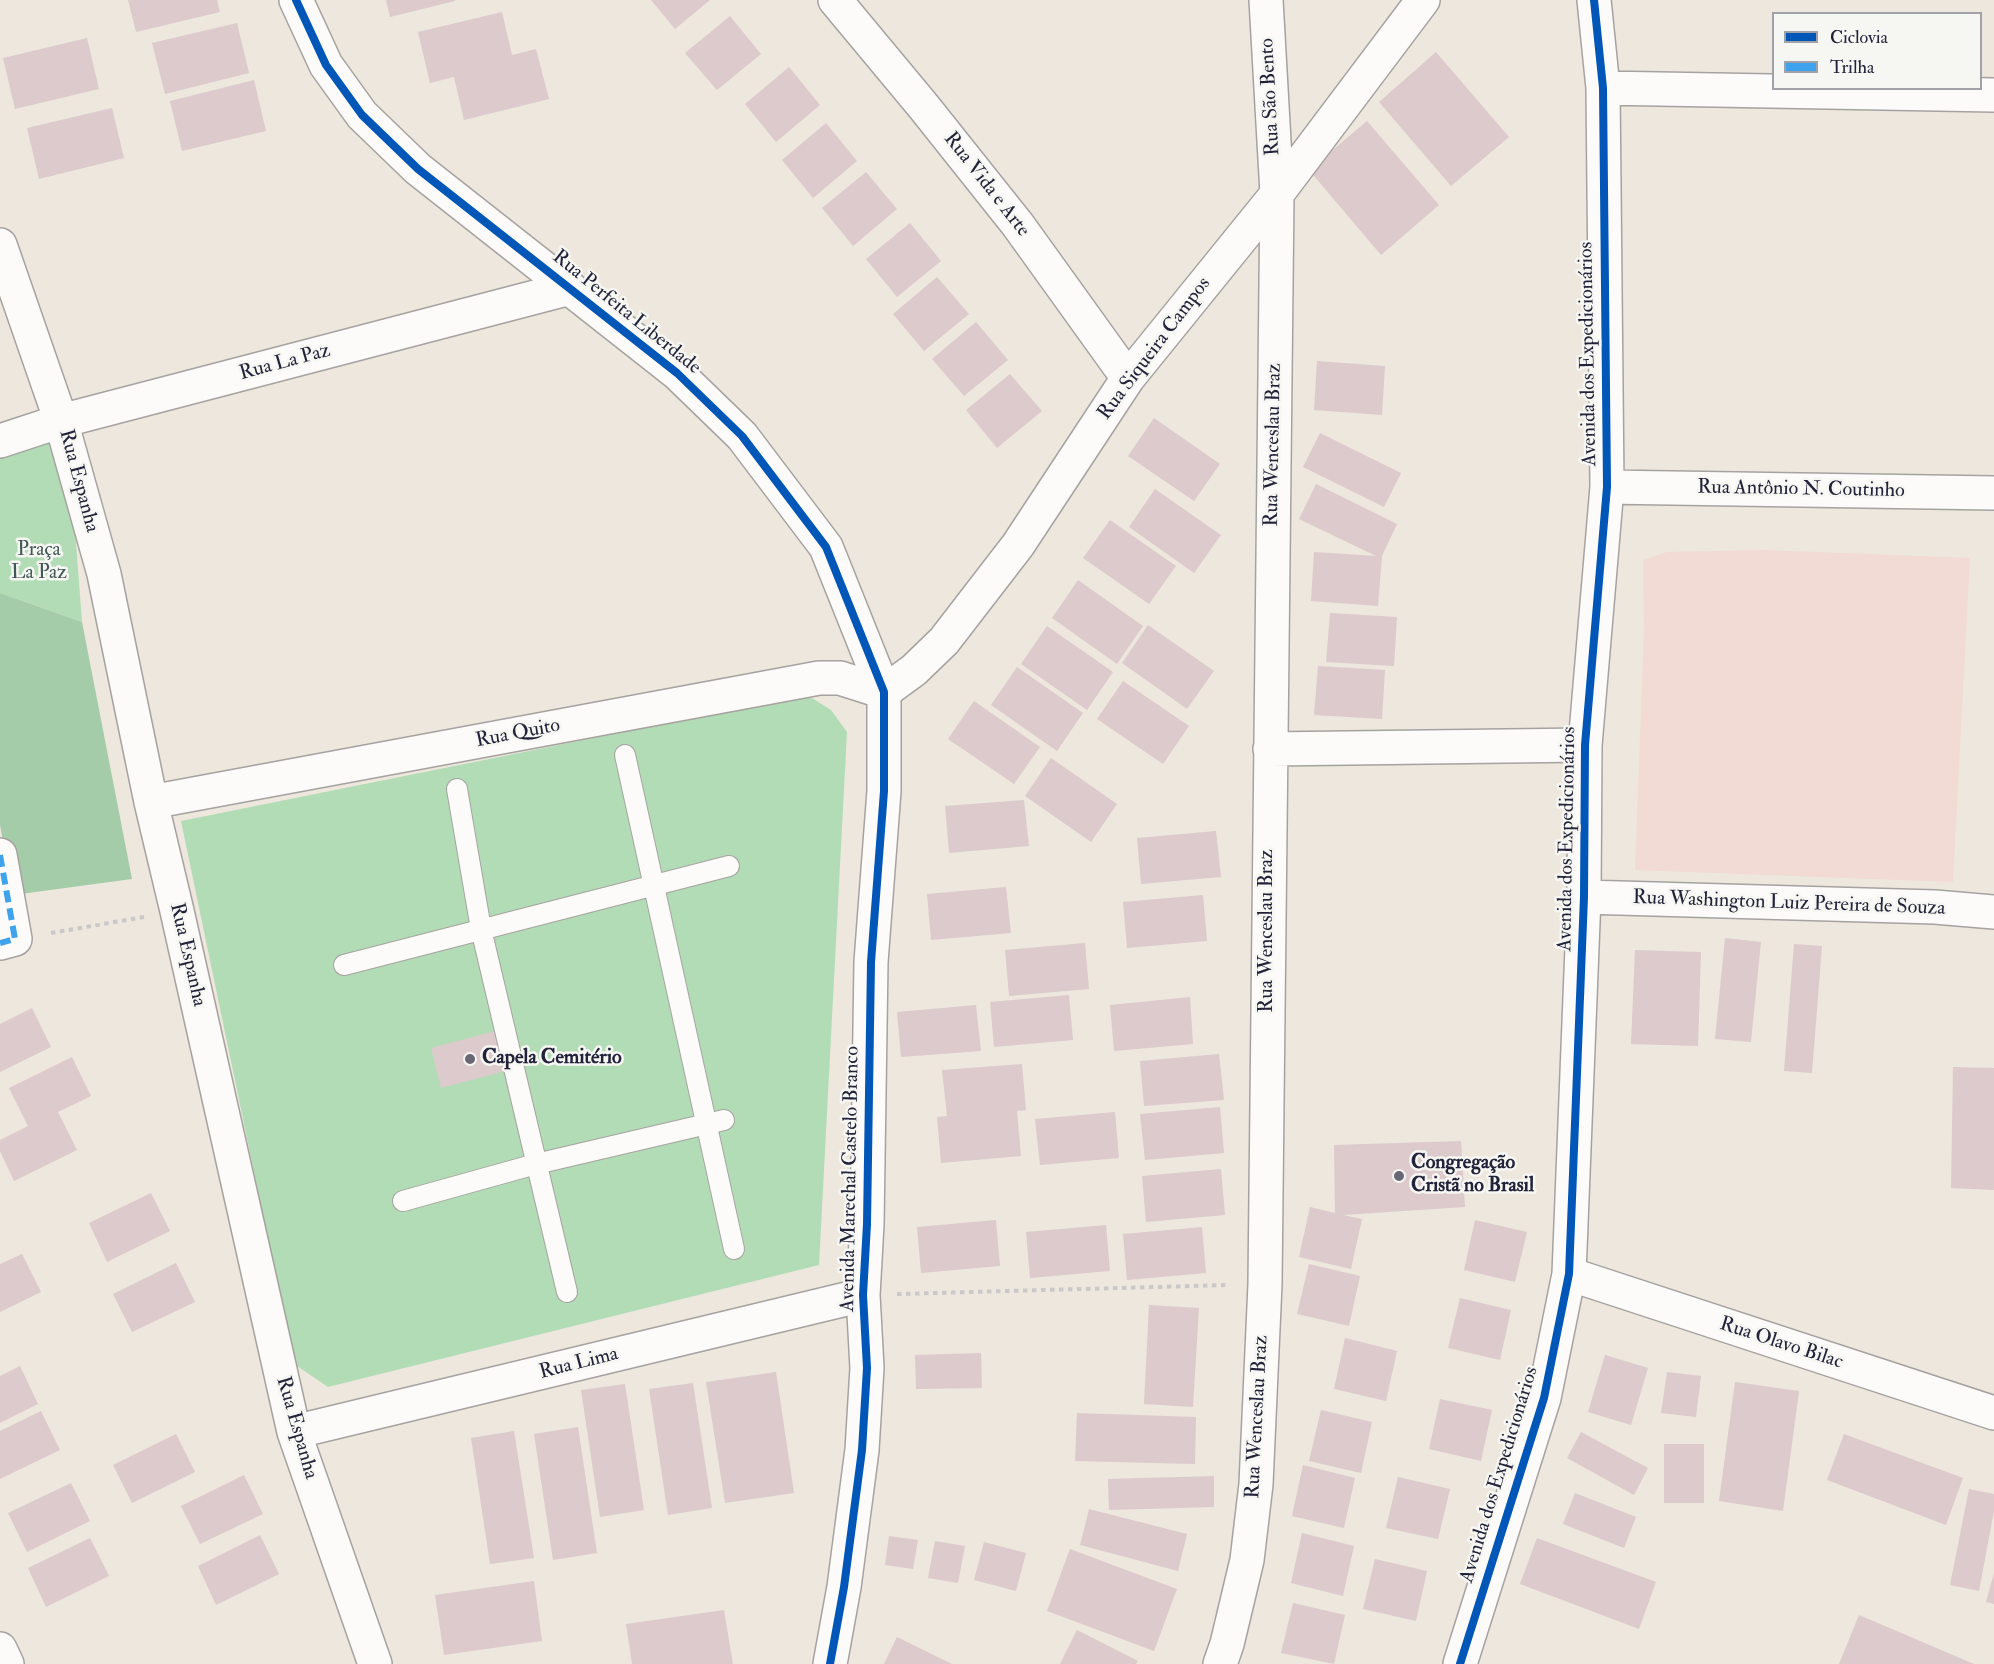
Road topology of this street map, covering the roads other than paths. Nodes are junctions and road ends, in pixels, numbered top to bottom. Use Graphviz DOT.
graph roads {
  1 [pos="296,0"];
  2 [pos="835,0"];
  3 [pos="1266,0"];
  4 [pos="1423,0"];
  5 [pos="1594,0"];
  6 [pos="1603,88"];
  7 [pos="1994,95"];
  8 [pos="1277,194"];
  9 [pos="0,245"];
  10 [pos="570,288"];
  11 [pos="1128,378"];
  12 [pos="61,421"];
  13 [pos="0,441"];
  14 [pos="1607,487"];
  15 [pos="1994,493"];
  16 [pos="884,692"];
  17 [pos="1585,745"];
  18 [pos="1270,749"];
  19 [pos="625,755"];
  20 [pos="457,789"];
  21 [pos="151,802"];
  22 [pos="0,855"];
  23 [pos="729,866"];
  24 [pos="653,886"];
  25 [pos="1584,897"];
  26 [pos="1994,912"];
  27 [pos="482,929"];
  28 [pos="7,941"];
  29 [pos="344,965"];
  30 [pos="715,1122"];
  31 [pos="536,1164"];
  32 [pos="403,1201"];
  33 [pos="734,1249"];
  34 [pos="1569,1274"];
  35 [pos="567,1292"];
  36 [pos="863,1295"];
  37 [pos="1994,1413"];
  38 [pos="294,1432"];
  39 [pos="0,1649"];
  40 [pos="7,1664"];
  41 [pos="375,1664"];
  42 [pos="831,1664"];
  43 [pos="1220,1664"];
  44 [pos="1460,1664"];
  1 -- 10 [label="street, Rua Perfeita Liberdade"];
  2 -- 11 [label="street, Rua Vida e Arte"];
  3 -- 8 [label="street, Rua São Bento"];
  4 -- 8 [label="street, Rua Siqueira Campos"];
  5 -- 6 [label="street, Avenida dos Expedicionários"];
  6 -- 7 [label="street"];
  6 -- 14 [label="street, Avenida dos Expedicionários"];
  8 -- 11 [label="street, Rua Siqueira Campos"];
  8 -- 18 [label="street, Rua Wenceslau Braz"];
  9 -- 12 [label="street, Rua Espanha"];
  10 -- 12 [label="street, Rua La Paz"];
  10 -- 16 [label="street, Rua Perfeita Liberdade"];
  11 -- 16 [label="street, Rua Siqueira Campos"];
  12 -- 13 [label="street, Rua La Paz"];
  12 -- 21 [label="street, Rua Espanha"];
  14 -- 15 [label="street, Rua Antônio N. Coutinho"];
  14 -- 17 [label="street, Avenida dos Expedicionários"];
  16 -- 21 [label="street, Rua Quito"];
  16 -- 36 [label="street, Avenida Marechal Castelo Branco"];
  17 -- 18 [label="street"];
  17 -- 25 [label="street, Avenida dos Expedicionários"];
  18 -- 43 [label="street, Rua Wenceslau Braz"];
  19 -- 24 [label="lane"];
  20 -- 27 [label="lane"];
  21 -- 38 [label="street, Rua Espanha"];
  22 -- 28 [label="street"];
  23 -- 24 [label="lane"];
  24 -- 27 [label="lane"];
  24 -- 30 [label="lane"];
  25 -- 26 [label="street, Rua Washington Luiz Pereira de Souza"];
  25 -- 34 [label="street, Avenida dos Expedicionários"];
  27 -- 29 [label="lane"];
  27 -- 31 [label="lane"];
  30 -- 31 [label="lane"];
  30 -- 33 [label="lane"];
  31 -- 32 [label="lane"];
  31 -- 35 [label="lane"];
  34 -- 37 [label="street, Rua Olavo Bilac"];
  34 -- 44 [label="street, Avenida dos Expedicionários"];
  36 -- 38 [label="street, Rua Lima"];
  36 -- 42 [label="street, Avenida Marechal Castelo Branco"];
  38 -- 41 [label="street, Rua Espanha"];
  39 -- 40 [label="street"];
}
